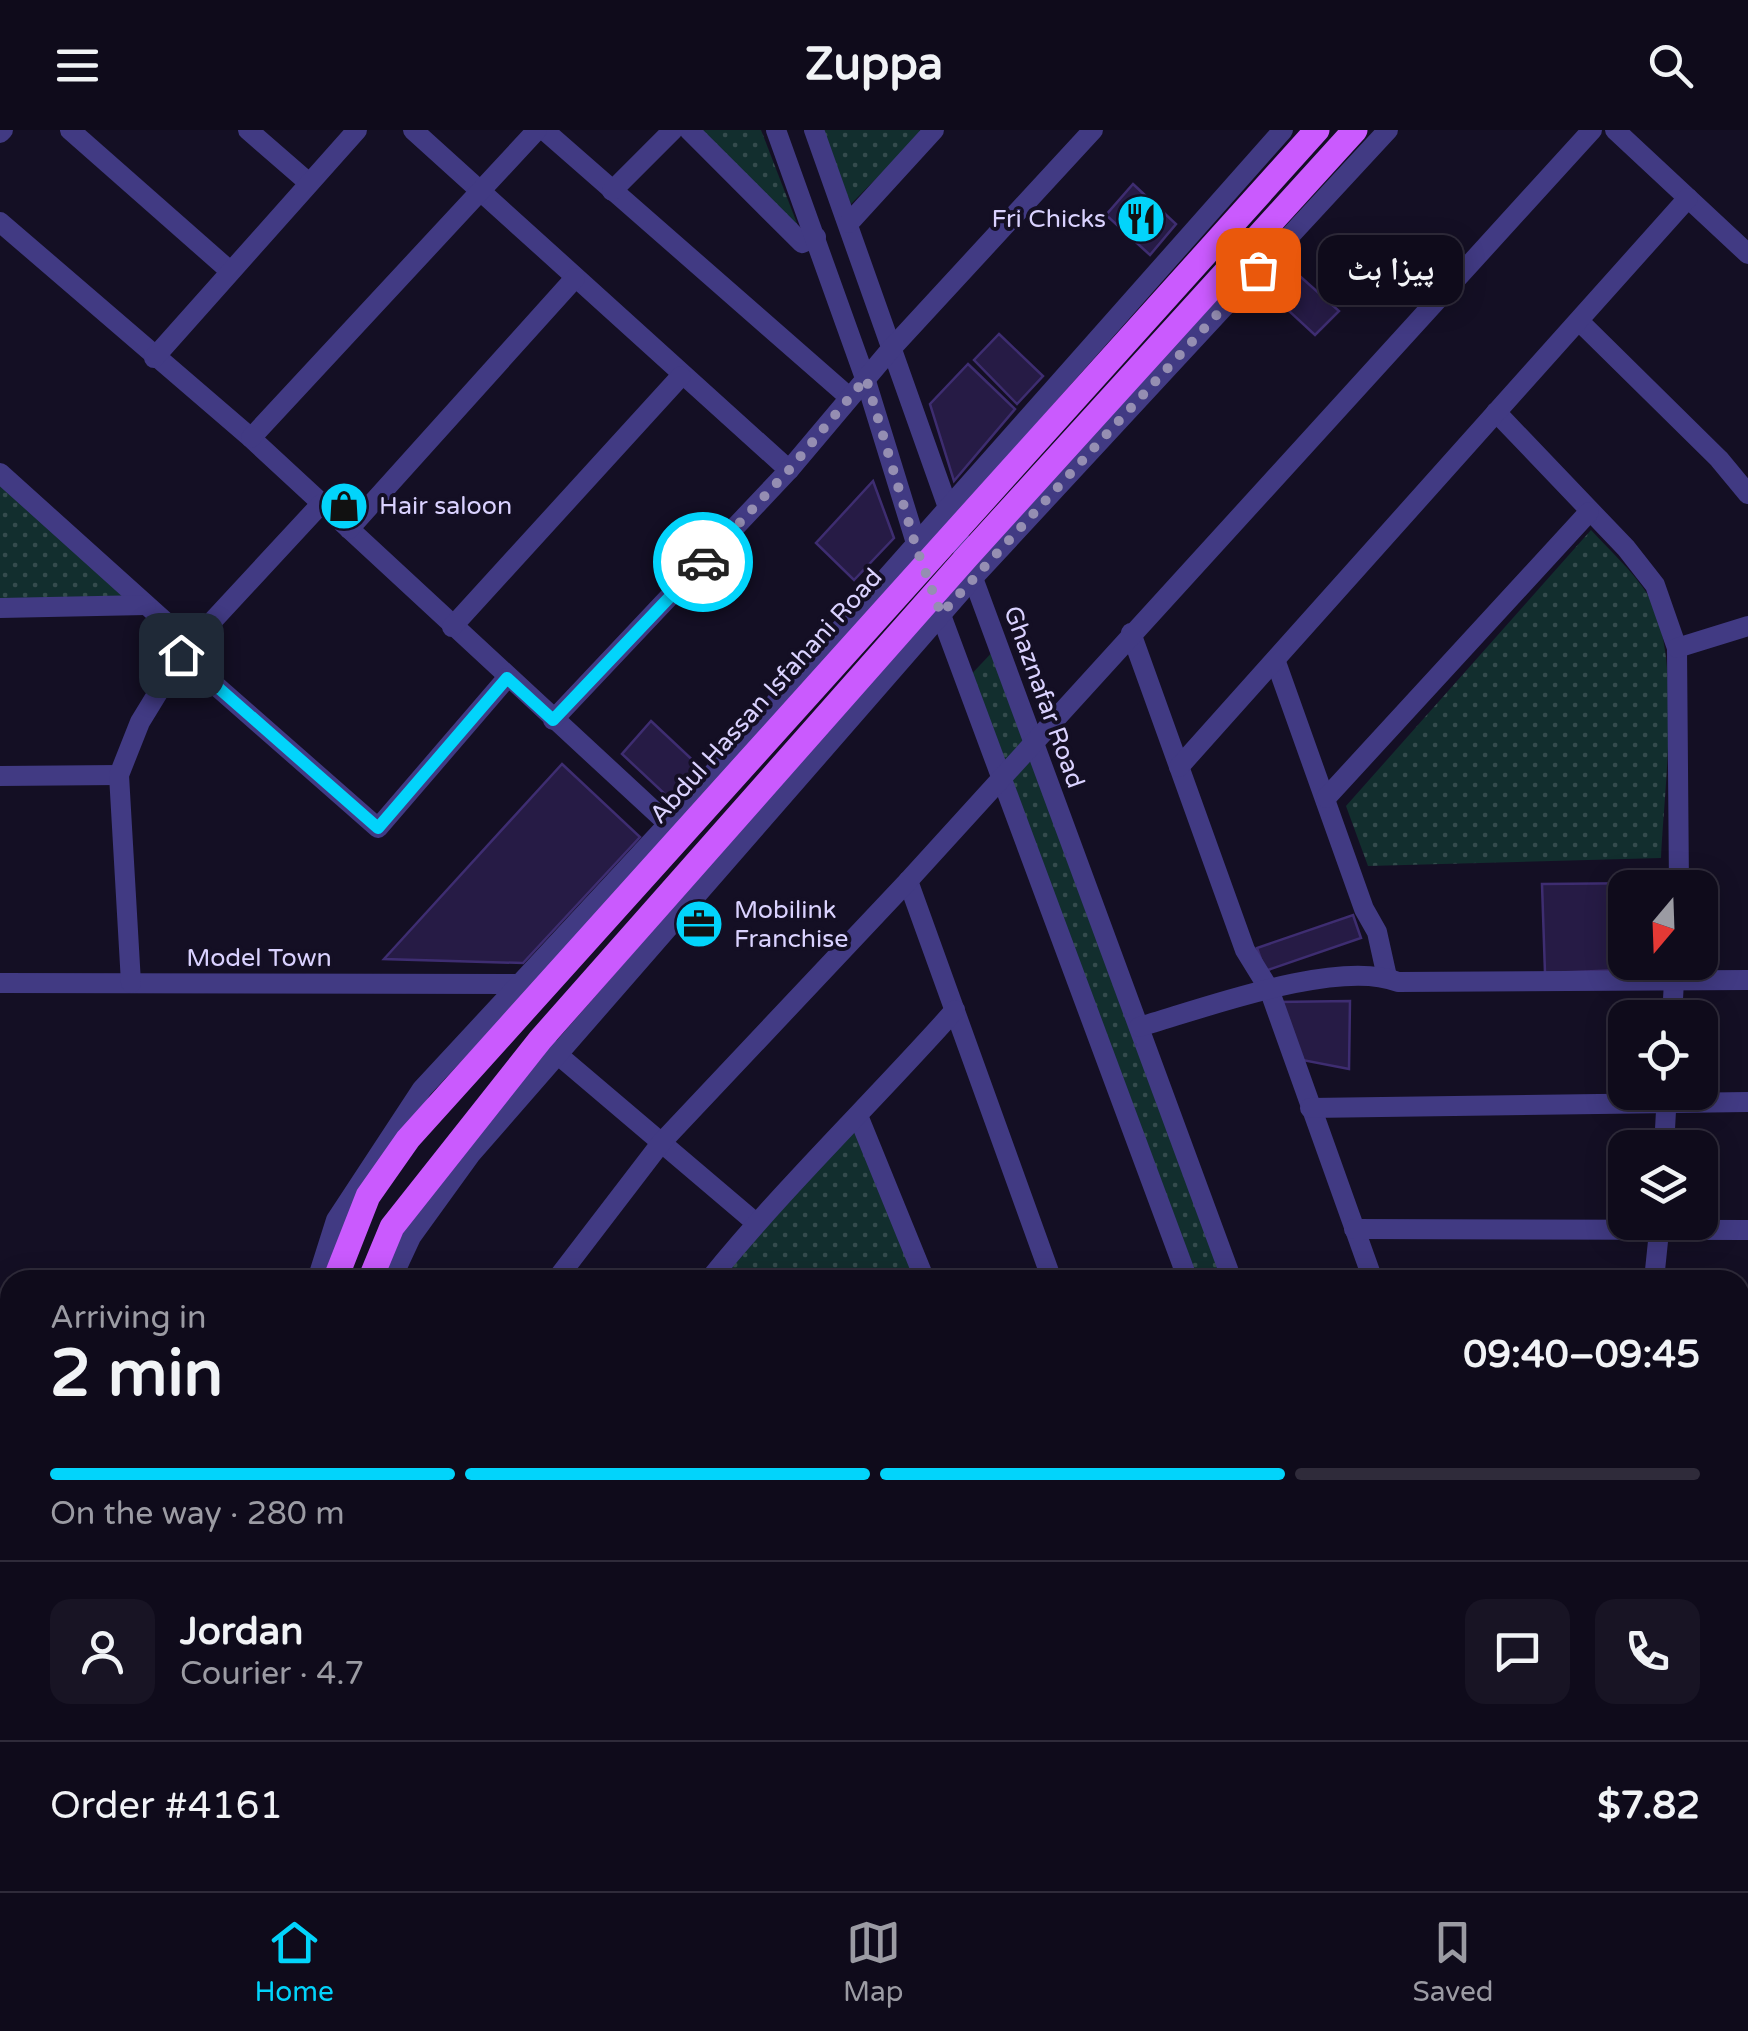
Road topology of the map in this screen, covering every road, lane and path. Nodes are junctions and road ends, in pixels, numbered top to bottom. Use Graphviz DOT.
graph roads {
  1 [pos="70,130"];
  2 [pos="248,130"];
  3 [pos="356,130"];
  4 [pos="413,130"];
  5 [pos="540,130"];
  6 [pos="673,130"];
  7 [pos="688,130"];
  8 [pos="776,130"];
  9 [pos="814,130"];
  10 [pos="1093,130"];
  11 [pos="1282,130"];
  12 [pos="1317,130"];
  13 [pos="1355,130"];
  14 [pos="1388,130"];
  15 [pos="1592,130"];
  16 [pos="1615,130"];
  17 [pos="929,132"];
  18 [pos="309,183"];
  19 [pos="480,191"];
  20 [pos="612,191"];
  21 [pos="1688,198"];
  22 [pos="0,222"];
  23 [pos="848,223"];
  24 [pos="816,237"];
  25 [pos="1748,254"];
  26 [pos="230,272"];
  27 [pos="575,278"];
  28 [pos="1578,321"];
  29 [pos="891,349"];
  30 [pos="154,358"];
  31 [pos="681,376"];
  32 [pos="866,378"];
  33 [pos="849,397"];
  34 [pos="1496,412"];
  35 [pos="251,438"];
  36 [pos="789,470"];
  37 [pos="0,474"];
  38 [pos="1748,494"];
  39 [pos="321,504"];
  40 [pos="1589,512"];
  41 [pos="952,519"];
  42 [pos="349,528"];
  43 [pos="920,556"];
  44 [pos="969,568"];
  45 [pos="937,604"];
  46 [pos="146,605"];
  47 [pos="0,608"];
  48 [pos="1748,626"];
  49 [pos="452,627"];
  50 [pos="1130,633"];
  51 [pos="1677,648"];
  52 [pos="185,650"];
  53 [pos="1276,662"];
  54 [pos="507,678"];
  55 [pos="553,720"];
  56 [pos="1033,740"];
  57 [pos="1179,766"];
  58 [pos="119,775"];
  59 [pos="0,776"];
  60 [pos="1000,776"];
  61 [pos="1326,798"];
  62 [pos="675,830"];
  63 [pos="1679,870"];
  64 [pos="908,881"];
  65 [pos="1608,974"];
  66 [pos="1387,977"];
  67 [pos="1718,977"];
  68 [pos="1748,980"];
  69 [pos="0,983"];
  70 [pos="131,983"];
  71 [pos="517,984"];
  72 [pos="1269,989"];
  73 [pos="955,1010"];
  74 [pos="1139,1027"];
  75 [pos="549,1047"];
  76 [pos="1608,1098"];
  77 [pos="1718,1100"];
  78 [pos="1748,1102"];
  79 [pos="1310,1108"];
  80 [pos="859,1118"];
  81 [pos="661,1143"];
  82 [pos="756,1222"];
  83 [pos="1608,1227"];
  84 [pos="1354,1229"];
  85 [pos="1718,1229"];
  86 [pos="1748,1230"];
  87 [pos="1658,1240"];
  88 [pos="320,1270"];
  89 [pos="338,1270"];
  90 [pos="374,1270"];
  91 [pos="396,1270"];
  92 [pos="564,1270"];
  93 [pos="717,1270"];
  94 [pos="920,1270"];
  95 [pos="1048,1270"];
  96 [pos="1184,1270"];
  97 [pos="1228,1270"];
  98 [pos="1369,1270"];
  99 [pos="1655,1270"];
  1 -- 26 [label="street"];
  2 -- 18 [label="street"];
  3 -- 18 [label="street"];
  4 -- 19 [label="street"];
  5 -- 19 [label="street"];
  5 -- 20 [label="street"];
  6 -- 20 [label="street"];
  7 -- 24 [label="street"];
  8 -- 24 [label="street"];
  9 -- 23 [label="street, Ghaznafar Road"];
  10 -- 29 [label="street"];
  11 -- 41 [label="street"];
  12 -- 41 [label="main road, Abdul Hassan Isfahani Road"];
  13 -- 44 [label="main road"];
  14 -- 44 [label="street"];
  15 -- 50 [label="street"];
  16 -- 21 [label="street"];
  17 -- 23 [label="street"];
  18 -- 26 [label="street"];
  19 -- 27 [label="street"];
  19 -- 35 [label="street"];
  20 -- 33 [label="street"];
  21 -- 25 [label="street"];
  21 -- 28 [label="street"];
  22 -- 30 [label="street"];
  23 -- 29 [label="street, Ghaznafar Road"];
  24 -- 32 [label="street"];
  26 -- 30 [label="street"];
  27 -- 31 [label="street"];
  27 -- 42 [label="street"];
  28 -- 34 [label="street"];
  28 -- 38 [label="street"];
  29 -- 32 [label="street"];
  29 -- 41 [label="street, Ghaznafar Road"];
  30 -- 35 [label="street"];
  31 -- 36 [label="street"];
  31 -- 49 [label="street"];
  32 -- 33 [label="street"];
  32 -- 43 [label="street"];
  33 -- 36 [label="street"];
  34 -- 40 [label="street"];
  34 -- 53 [label="street"];
  35 -- 39 [label="street"];
  36 -- 55 [label="street"];
  37 -- 46 [label="street"];
  39 -- 42 [label="street"];
  39 -- 52 [label="street"];
  40 -- 51 [label="street"];
  40 -- 61 [label="street"];
  41 -- 43 [label="main road, Abdul Hassan Isfahani Road"];
  41 -- 44 [label="street, Ghaznafar Road"];
  42 -- 49 [label="street"];
  43 -- 45 [label="street"];
  43 -- 62 [label="main road, Abdul Hassan Isfahani Road"];
  44 -- 45 [label="main road"];
  44 -- 56 [label="street, Ghaznafar Road"];
  45 -- 60 [label="street"];
  45 -- 75 [label="main road"];
  46 -- 47 [label="street"];
  46 -- 52 [label="street"];
  48 -- 51 [label="street"];
  49 -- 54 [label="street"];
  50 -- 56 [label="street"];
  50 -- 57 [label="street"];
  51 -- 63 [label="street"];
  52 -- 54 [label="street"];
  52 -- 58 [label="street"];
  53 -- 57 [label="street"];
  53 -- 61 [label="street"];
  54 -- 55 [label="street"];
  55 -- 62 [label="street"];
  56 -- 60 [label="street"];
  56 -- 74 [label="street, Ghaznafar Road"];
  57 -- 72 [label="street"];
  58 -- 59 [label="street"];
  58 -- 70 [label="street"];
  60 -- 64 [label="street"];
  60 -- 96 [label="street"];
  61 -- 66 [label="street"];
  62 -- 71 [label="street"];
  62 -- 89 [label="main road, Abdul Hassan Isfahani Road"];
  64 -- 73 [label="street"];
  64 -- 81 [label="street"];
  65 -- 66 [label="street"];
  66 -- 72 [label="street"];
  67 -- 68 [label="street"];
  69 -- 70 [label="street, Model Town"];
  70 -- 71 [label="street, Model Town"];
  71 -- 88 [label="street"];
  72 -- 74 [label="street"];
  72 -- 79 [label="street"];
  73 -- 80 [label="street"];
  73 -- 95 [label="street"];
  74 -- 97 [label="street, Ghaznafar Road"];
  75 -- 81 [label="street"];
  75 -- 90 [label="main road"];
  75 -- 91 [label="street"];
  76 -- 79 [label="street"];
  77 -- 78 [label="street"];
  79 -- 84 [label="street"];
  80 -- 82 [label="street"];
  80 -- 94 [label="street"];
  81 -- 82 [label="street"];
  81 -- 92 [label="street"];
  82 -- 93 [label="street"];
  83 -- 84 [label="street"];
  84 -- 98 [label="street"];
  85 -- 86 [label="street"];
  87 -- 99 [label="street"];
}
